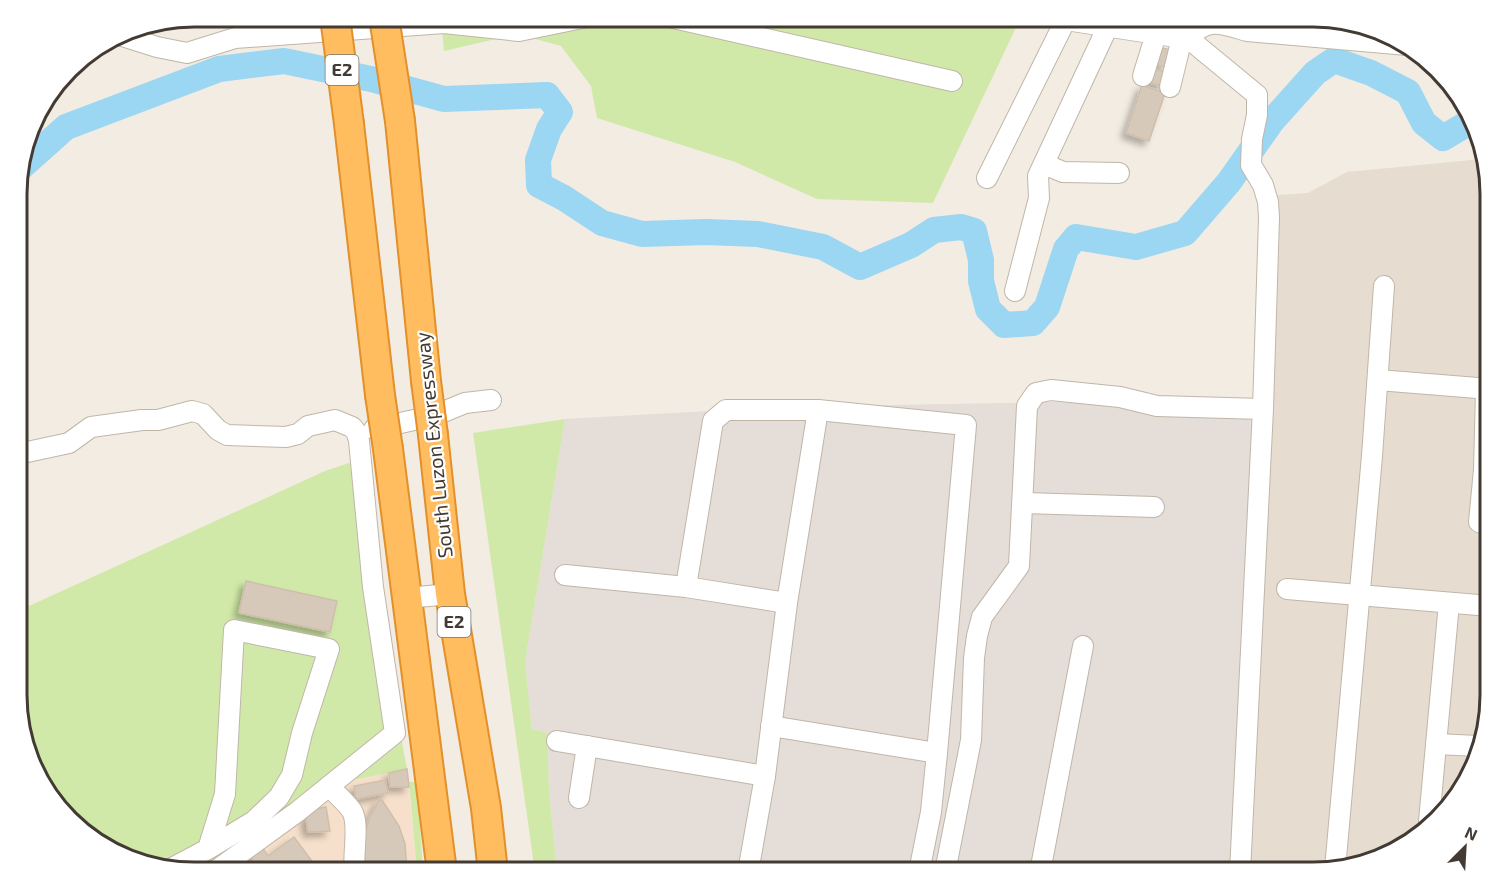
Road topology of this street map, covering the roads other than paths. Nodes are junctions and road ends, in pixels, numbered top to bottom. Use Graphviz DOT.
graph roads {
  1 [pos="336,27"];
  2 [pos="386,27"];
  3 [pos="388,27"];
  4 [pos="482,27"];
  5 [pos="537,27"];
  6 [pos="717,27"];
  7 [pos="1062,27"];
  8 [pos="1108,27"];
  9 [pos="1202,27"];
  10 [pos="1235,27"];
  11 [pos="1156,34"];
  12 [pos="132,39"];
  13 [pos="1185,39"];
  14 [pos="1383,43"];
  15 [pos="1143,76"];
  16 [pos="952,81"];
  17 [pos="1170,87"];
  18 [pos="1044,164"];
  19 [pos="1119,173"];
  20 [pos="987,178"];
  21 [pos="1384,286"];
  22 [pos="1015,291"];
  23 [pos="1378,380"];
  24 [pos="1480,388"];
  25 [pos="491,400"];
  26 [pos="1263,409"];
  27 [pos="818,410"];
  28 [pos="357,433"];
  29 [pos="27,452"];
  30 [pos="1024,503"];
  31 [pos="1154,507"];
  32 [pos="565,575"];
  33 [pos="686,587"];
  34 [pos="1287,589"];
  35 [pos="450,594"];
  36 [pos="1360,596"];
  37 [pos="407,598"];
  38 [pos="1480,601"];
  39 [pos="787,603"];
  40 [pos="1449,603"];
  41 [pos="1083,646"];
  42 [pos="771,726"];
  43 [pos="557,741"];
  44 [pos="1436,744"];
  45 [pos="1472,746"];
  46 [pos="587,747"];
  47 [pos="938,753"];
  48 [pos="765,776"];
  49 [pos="329,786"];
  50 [pos="579,798"];
  51 [pos="486,808"];
  52 [pos="1430,814"];
  53 [pos="208,849"];
  54 [pos="1336,860"];
  55 [pos="184,862"];
  56 [pos="229,862"];
  57 [pos="354,862"];
  58 [pos="441,862"];
  59 [pos="492,862"];
  60 [pos="499,862"];
  61 [pos="750,862"];
  62 [pos="921,862"];
  63 [pos="947,862"];
  64 [pos="1042,862"];
  65 [pos="1240,862"];
  1 -- 37 [label="highway, E2, bridge"];
  2 -- 35 [label="highway, South Luzon Expressway / E2, bridge"];
  3 -- 12 [label="street"];
  4 -- 5 [label="street"];
  6 -- 16 [label="street"];
  7 -- 20 [label="street"];
  8 -- 11 [label="street"];
  8 -- 18 [label="street"];
  9 -- 13 [label="street"];
  10 -- 14 [label="street"];
  11 -- 13 [label="street"];
  11 -- 15 [label="street"];
  13 -- 17 [label="street"];
  13 -- 26 [label="street"];
  18 -- 19 [label="street"];
  18 -- 22 [label="street"];
  21 -- 23 [label="street"];
  23 -- 24 [label="street"];
  23 -- 36 [label="street"];
  25 -- 28 [label="street"];
  26 -- 30 [label="street"];
  26 -- 65 [label="street"];
  27 -- 33 [label="street"];
  27 -- 39 [label="street"];
  27 -- 47 [label="street"];
  28 -- 29 [label="street"];
  28 -- 49 [label="street"];
  30 -- 31 [label="street"];
  30 -- 63 [label="street"];
  32 -- 33 [label="street"];
  33 -- 39 [label="street"];
  34 -- 36 [label="street"];
  35 -- 37 [label="street"];
  35 -- 51 [label="highway, South Luzon Expressway / E2"];
  36 -- 40 [label="street"];
  36 -- 54 [label="street"];
  37 -- 58 [label="highway, E2"];
  38 -- 40 [label="street"];
  39 -- 42 [label="street"];
  40 -- 44 [label="street"];
  41 -- 64 [label="street"];
  42 -- 47 [label="street"];
  42 -- 48 [label="street"];
  43 -- 46 [label="street"];
  44 -- 45 [label="street"];
  44 -- 52 [label="street"];
  46 -- 48 [label="street"];
  46 -- 50 [label="street"];
  47 -- 62 [label="street"];
  48 -- 61 [label="street"];
  49 -- 56 [label="street"];
  49 -- 57 [label="street"];
  51 -- 59 [label="highway, South Luzon Expressway / E2"];
  51 -- 60 [label="highway"];
  53 -- 53 [label="street"];
  53 -- 55 [label="street"];
}
